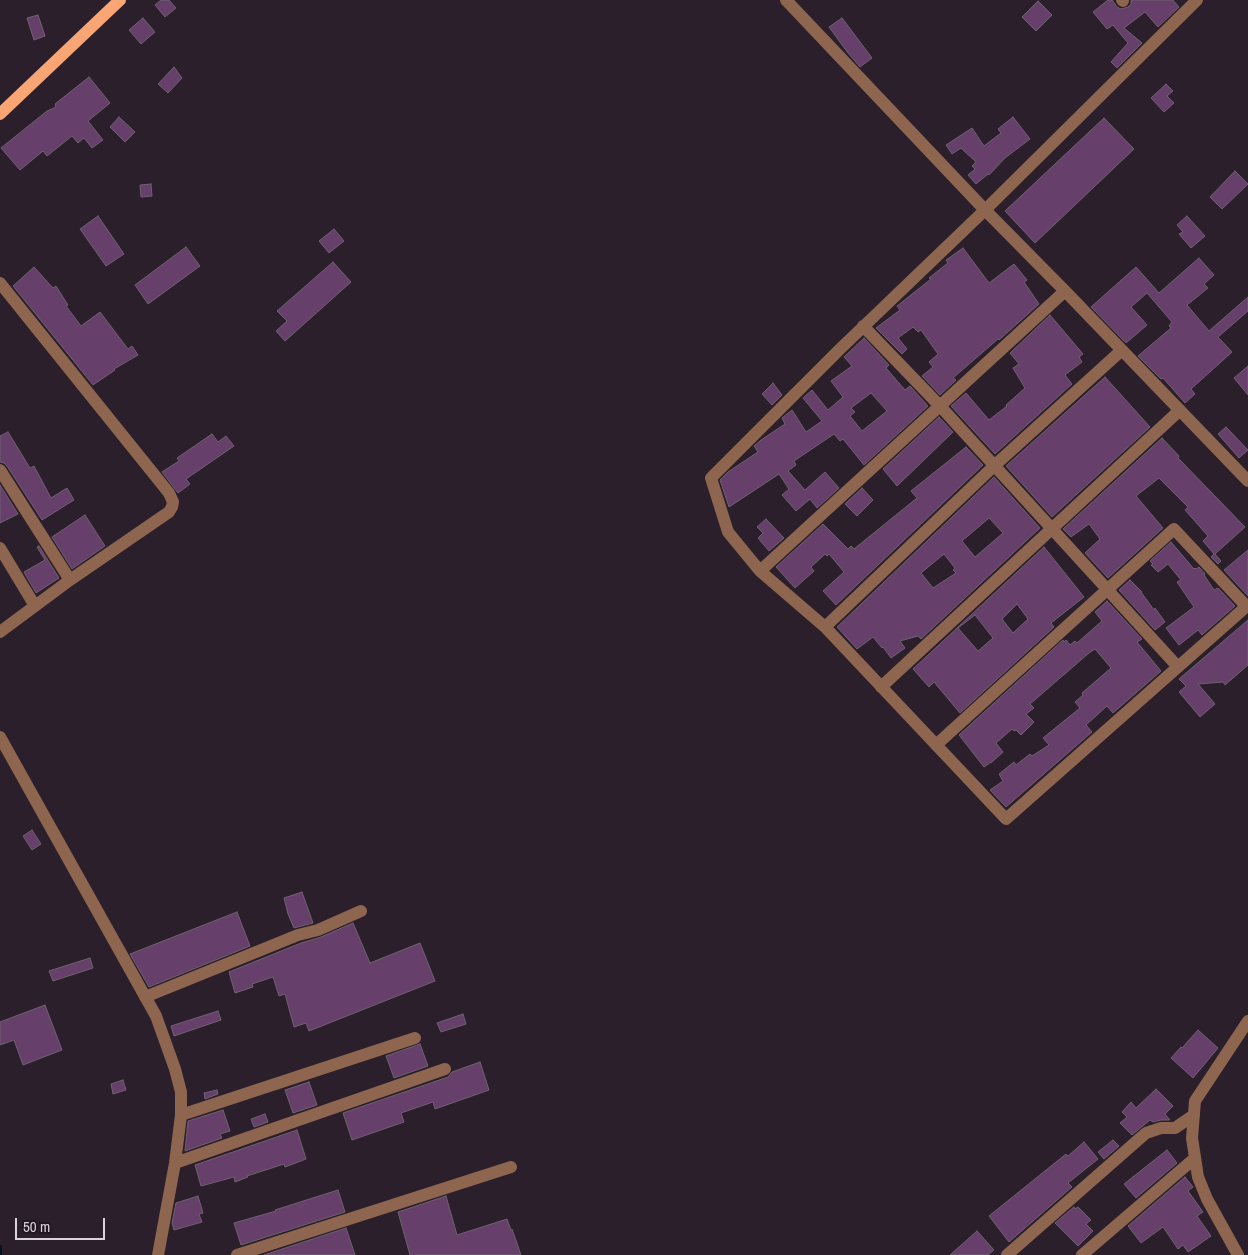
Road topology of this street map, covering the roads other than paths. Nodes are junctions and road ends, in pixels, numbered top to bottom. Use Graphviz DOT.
graph roads {
  1 [pos="120,0"];
  2 [pos="786,0"];
  3 [pos="1192,2"];
  4 [pos="0,114"];
  5 [pos="985,210"];
  6 [pos="0,283"];
  7 [pos="1065,291"];
  8 [pos="864,326"];
  9 [pos="1122,350"];
  10 [pos="940,406"];
  11 [pos="1180,410"];
  12 [pos="994,466"];
  13 [pos="0,470"];
  14 [pos="1248,481"];
  15 [pos="1052,529"];
  16 [pos="0,548"];
  17 [pos="760,571"];
  18 [pos="70,580"];
  19 [pos="1107,589"];
  20 [pos="1247,605"];
  21 [pos="35,606"];
  22 [pos="825,627"];
  23 [pos="0,632"];
  24 [pos="1178,667"];
  25 [pos="881,687"];
  26 [pos="0,737"];
  27 [pos="936,745"];
  28 [pos="361,911"];
  29 [pos="145,997"];
  30 [pos="1248,1021"];
  31 [pos="415,1038"];
  32 [pos="445,1069"];
  33 [pos="181,1115"];
  34 [pos="1194,1115"];
  35 [pos="1195,1158"];
  36 [pos="174,1163"];
  37 [pos="511,1168"];
  38 [pos="158,1255"];
  39 [pos="237,1255"];
  40 [pos="1007,1255"];
  41 [pos="1082,1255"];
  42 [pos="1238,1255"];
  1 -- 4 [label="main road"];
  2 -- 5 [label="street"];
  3 -- 5 [label="street"];
  5 -- 7 [label="street"];
  5 -- 8 [label="street"];
  6 -- 18 [label="street"];
  7 -- 9 [label="street"];
  7 -- 10 [label="street"];
  8 -- 10 [label="street"];
  8 -- 17 [label="street"];
  9 -- 11 [label="street"];
  9 -- 12 [label="street"];
  10 -- 12 [label="street"];
  10 -- 17 [label="street"];
  11 -- 14 [label="street"];
  11 -- 15 [label="street"];
  12 -- 15 [label="street"];
  12 -- 22 [label="street"];
  13 -- 18 [label="street"];
  15 -- 19 [label="street"];
  15 -- 25 [label="street"];
  16 -- 21 [label="street"];
  17 -- 22 [label="street"];
  18 -- 21 [label="street"];
  19 -- 20 [label="street"];
  19 -- 24 [label="street"];
  19 -- 27 [label="street"];
  20 -- 24 [label="street"];
  21 -- 23 [label="street"];
  22 -- 25 [label="street"];
  24 -- 27 [label="street"];
  25 -- 27 [label="street"];
  26 -- 29 [label="street"];
  28 -- 29 [label="street"];
  29 -- 33 [label="street"];
  30 -- 34 [label="street"];
  31 -- 33 [label="street"];
  32 -- 36 [label="street"];
  33 -- 36 [label="street"];
  34 -- 35 [label="street"];
  34 -- 40 [label="street"];
  35 -- 41 [label="street"];
  35 -- 42 [label="street"];
  36 -- 38 [label="street"];
  37 -- 39 [label="street"];
}
